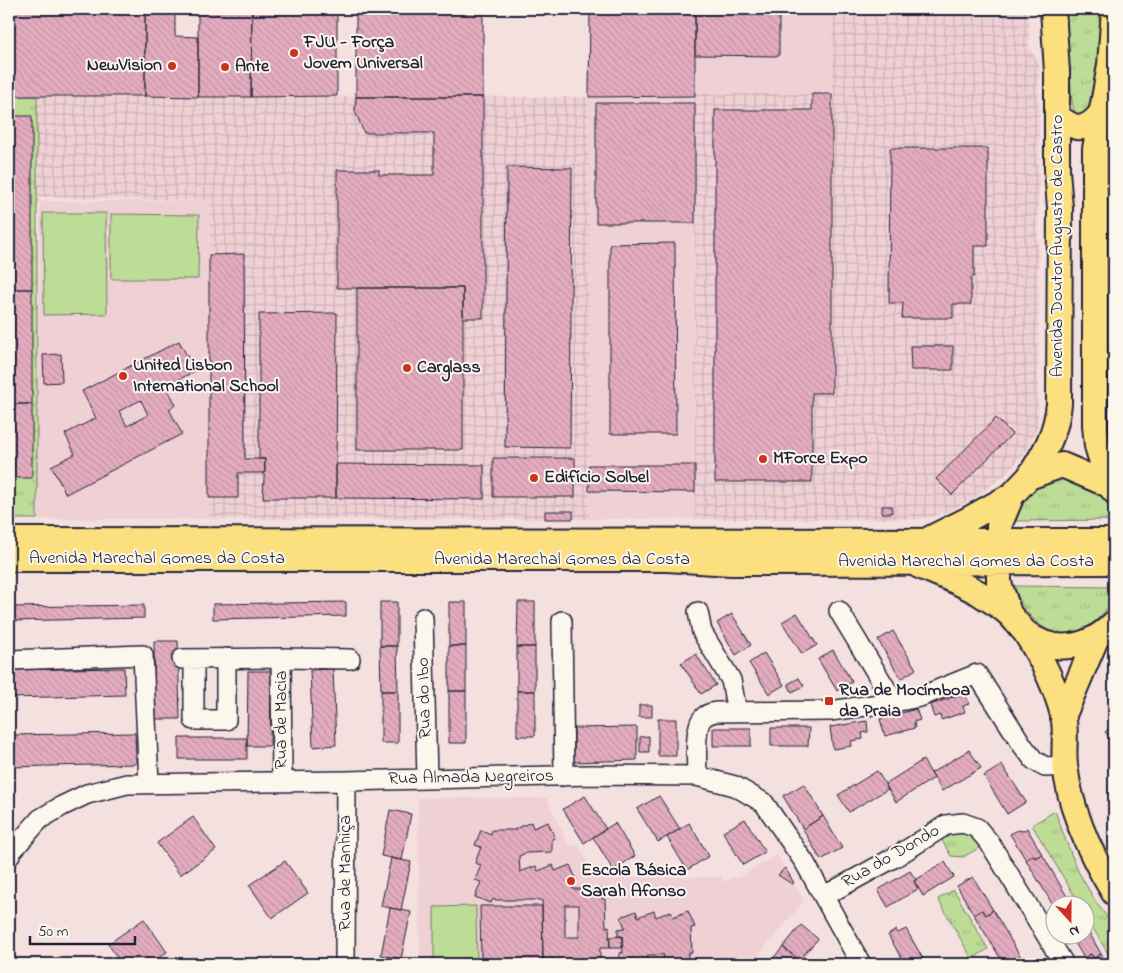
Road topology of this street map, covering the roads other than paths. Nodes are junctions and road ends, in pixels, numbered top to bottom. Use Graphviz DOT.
graph roads {
  1 [pos="1053,9"];
  2 [pos="1114,16"];
  3 [pos="1102,112"];
  4 [pos="1058,117"];
  5 [pos="1029,477"];
  6 [pos="1112,488"];
  7 [pos="1012,495"];
  8 [pos="9,540"];
  9 [pos="925,540"];
  10 [pos="1114,540"];
  11 [pos="999,551"];
  12 [pos="9,559"];
  13 [pos="1114,562"];
  14 [pos="913,564"];
  15 [pos="839,611"];
  16 [pos="698,612"];
  17 [pos="1009,613"];
  18 [pos="423,618"];
  19 [pos="562,621"];
  20 [pos="1114,623"];
  21 [pos="1025,632"];
  22 [pos="1096,639"];
  23 [pos="226,658"];
  24 [pos="281,658"];
  25 [pos="350,659"];
  26 [pos="9,660"];
  27 [pos="894,702"];
  28 [pos="737,712"];
  29 [pos="1063,717"];
  30 [pos="1065,766"];
  31 [pos="564,776"];
  32 [pos="697,776"];
  33 [pos="427,778"];
  34 [pos="346,781"];
  35 [pos="282,782"];
  36 [pos="149,783"];
  37 [pos="9,857"];
  38 [pos="1114,893"];
  39 [pos="824,896"];
  40 [pos="345,964"];
  41 [pos="861,964"];
  42 [pos="1064,964"];
  1 -- 4 [label="main road, Avenida Doutor Augusto de Castro"];
  2 -- 3 [label="main road, Avenida Doutor Augusto de Castro"];
  3 -- 4 [label="main road"];
  3 -- 6 [label="main road, Avenida Doutor Augusto de Castro"];
  4 -- 5 [label="main road, Avenida Doutor Augusto de Castro"];
  5 -- 6 [label="main road"];
  5 -- 7 [label="main road, Avenida Doutor Augusto de Castro"];
  7 -- 9 [label="main road"];
  7 -- 11 [label="main road"];
  8 -- 9 [label="main road, Avenida Marechal Gomes da Costa"];
  9 -- 11 [label="main road, Avenida Marechal Gomes da Costa"];
  10 -- 11 [label="main road, Avenida Marechal Gomes da Costa"];
  11 -- 13 [label="main road, Avenida Marechal Gomes da Costa"];
  11 -- 14 [label="main road, Avenida Marechal Gomes da Costa"];
  11 -- 17 [label="main road"];
  12 -- 14 [label="main road, Avenida Marechal Gomes da Costa"];
  14 -- 17 [label="main road"];
  15 -- 27 [label="street"];
  16 -- 28 [label="street"];
  17 -- 21 [label="main road"];
  18 -- 33 [label="street, Rua do Ibo"];
  19 -- 31 [label="street"];
  20 -- 22 [label="main road"];
  21 -- 22 [label="main road"];
  21 -- 29 [label="main road"];
  22 -- 29 [label="main road"];
  23 -- 23 [label="street, Rua de Macia"];
  23 -- 24 [label="street, Rua de Macia"];
  24 -- 25 [label="street, Rua de Macia"];
  24 -- 35 [label="street, Rua de Macia"];
  26 -- 36 [label="street"];
  27 -- 28 [label="street"];
  27 -- 30 [label="street"];
  28 -- 32 [label="street"];
  29 -- 30 [label="main road"];
  30 -- 38 [label="main road"];
  31 -- 32 [label="street, Rua Almada Negreiros"];
  31 -- 33 [label="street, Rua Almada Negreiros"];
  32 -- 39 [label="street, Rua Almada Negreiros"];
  33 -- 34 [label="street, Rua Almada Negreiros"];
  34 -- 35 [label="street, Rua Almada Negreiros"];
  34 -- 40 [label="street, Rua de Manhiça"];
  35 -- 36 [label="street, Rua Almada Negreiros"];
  36 -- 37 [label="street, Rua Almada Negreiros"];
  39 -- 41 [label="street, Rua Almada Negreiros"];
  39 -- 42 [label="street, Rua do Dondo"];
}
